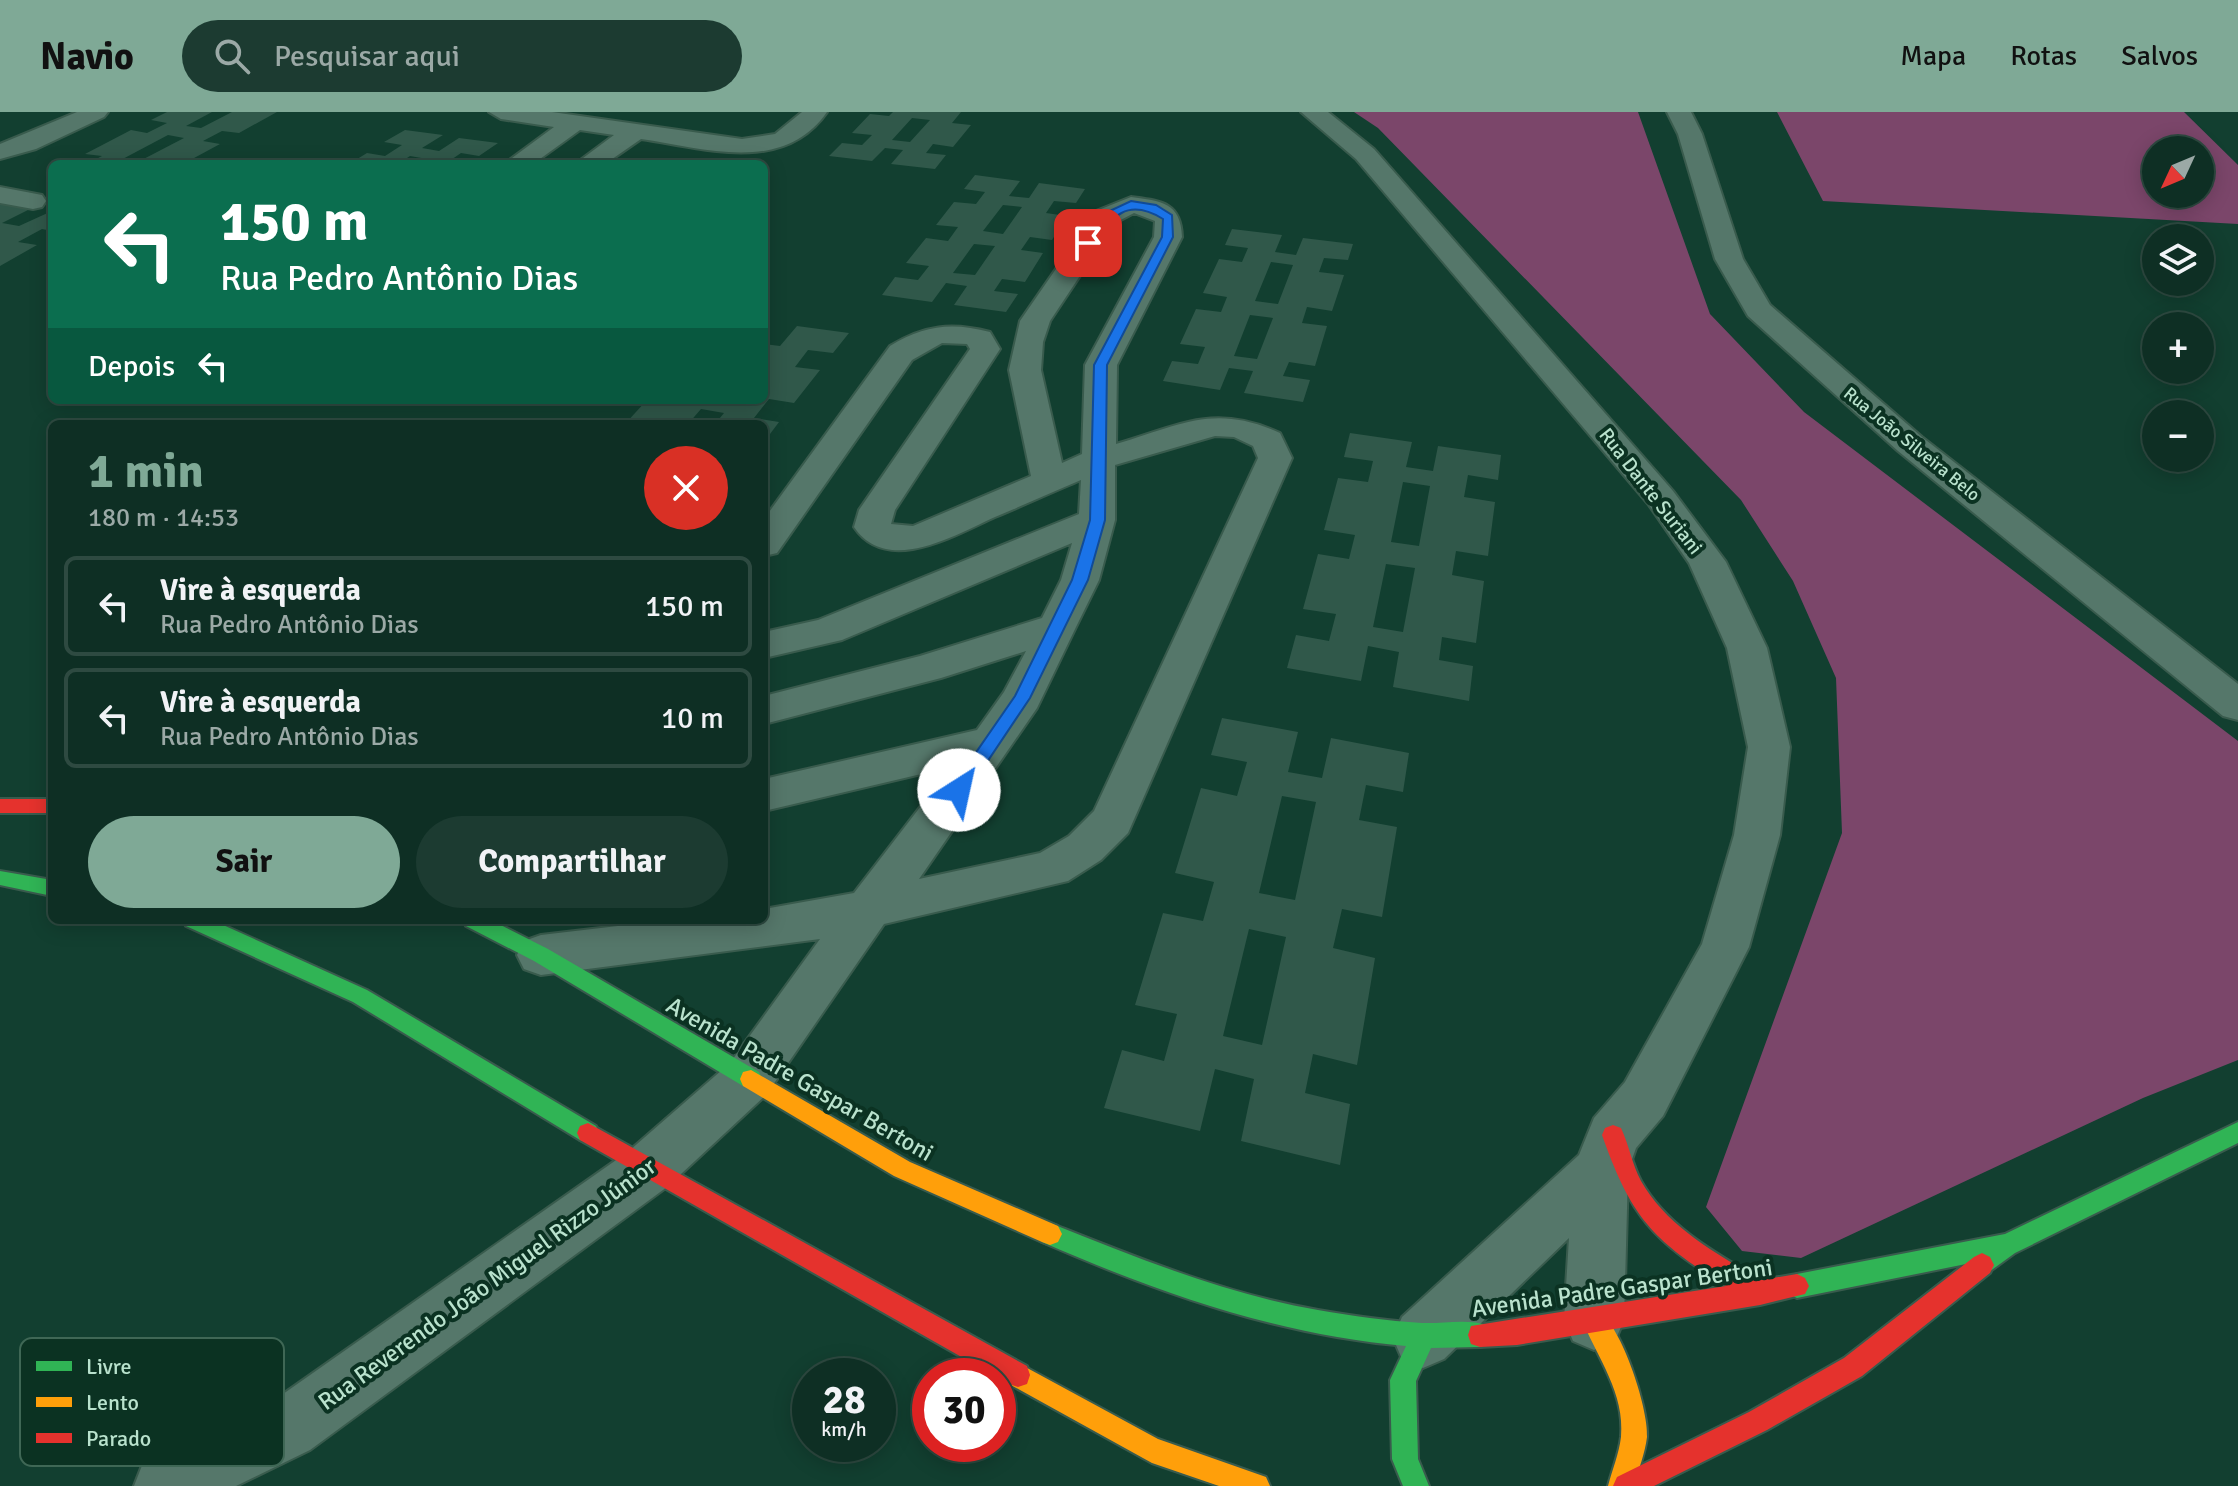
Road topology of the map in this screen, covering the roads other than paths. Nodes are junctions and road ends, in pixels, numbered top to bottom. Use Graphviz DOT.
graph roads {
  1 [pos="96,112"];
  2 [pos="501,112"];
  3 [pos="815,112"];
  4 [pos="1313,112"];
  5 [pos="1679,112"];
  6 [pos="576,122"];
  7 [pos="636,131"];
  8 [pos="0,152"];
  9 [pos="523,160"];
  10 [pos="594,160"];
  11 [pos="0,195"];
  12 [pos="33,201"];
  13 [pos="1097,460"];
  14 [pos="1049,481"];
  15 [pos="1097,520"];
  16 [pos="768,539"];
  17 [pos="1057,627"];
  18 [pos="768,644"];
  19 [pos="2238,706"];
  20 [pos="768,709"];
  21 [pos="992,742"];
  22 [pos="768,794"];
  23 [pos="0,806"];
  24 [pos="48,806"];
  25 [pos="0,878"];
  26 [pos="48,887"];
  27 [pos="868,910"];
  28 [pos="202,924"];
  29 [pos="481,924"];
  30 [pos="541,955"];
  31 [pos="748,1079"];
  32 [pos="2238,1132"];
  33 [pos="1607,1153"];
  34 [pos="648,1169"];
  35 [pos="2007,1245"];
  36 [pos="1760,1293"];
  37 [pos="1594,1320"];
  38 [pos="1423,1338"];
  39 [pos="284,1430"];
  40 [pos="208,1466"];
  41 [pos="166,1486"];
  42 [pos="1257,1486"];
  43 [pos="1416,1486"];
  44 [pos="1624,1486"];
  1 -- 8 [label="street"];
  2 -- 6 [label="street"];
  3 -- 7 [label="street"];
  4 -- 33 [label="street, Rua Dante Suriani"];
  5 -- 19 [label="street, Rua João Silveira Belo"];
  6 -- 7 [label="street"];
  6 -- 9 [label="street"];
  7 -- 10 [label="street"];
  11 -- 12 [label="street"];
  13 -- 14 [label="street"];
  13 -- 14 [label="street, Rua Reverendo João Miguel Rizzo Júnior"];
  13 -- 15 [label="street, Rua Reverendo João Miguel Rizzo Júnior"];
  13 -- 27 [label="street"];
  14 -- 16 [label="street"];
  15 -- 17 [label="street, Rua Reverendo João Miguel Rizzo Júnior"];
  15 -- 18 [label="street"];
  17 -- 20 [label="street"];
  17 -- 21 [label="street, Rua Reverendo João Miguel Rizzo Júnior"];
  21 -- 22 [label="street"];
  21 -- 27 [label="street, Rua Reverendo João Miguel Rizzo Júnior"];
  23 -- 24 [label="street"];
  25 -- 26 [label="street"];
  27 -- 30 [label="street"];
  27 -- 31 [label="street, Rua Reverendo João Miguel Rizzo Júnior"];
  28 -- 34 [label="street"];
  29 -- 30 [label="street, Avenida Padre Gaspar Bertoni"];
  30 -- 31 [label="street, Avenida Padre Gaspar Bertoni"];
  31 -- 34 [label="street, Rua Reverendo João Miguel Rizzo Júnior"];
  31 -- 38 [label="street, Avenida Padre Gaspar Bertoni"];
  32 -- 35 [label="street, Avenida Padre Gaspar Bertoni"];
  33 -- 36 [label="street"];
  33 -- 37 [label="street"];
  33 -- 38 [label="street, Rua Dante Suriani"];
  34 -- 39 [label="street, Rua Reverendo João Miguel Rizzo Júnior"];
  34 -- 42 [label="street"];
  35 -- 36 [label="street, Avenida Padre Gaspar Bertoni"];
  35 -- 44 [label="street, Avenida Padre Gaspar Bertoni"];
  36 -- 37 [label="street, Avenida Padre Gaspar Bertoni"];
  37 -- 38 [label="street, Avenida Padre Gaspar Bertoni"];
  37 -- 44 [label="street"];
  38 -- 43 [label="street"];
  40 -- 41 [label="street, Rua Reverendo João Miguel Rizzo Júnior"];
}
